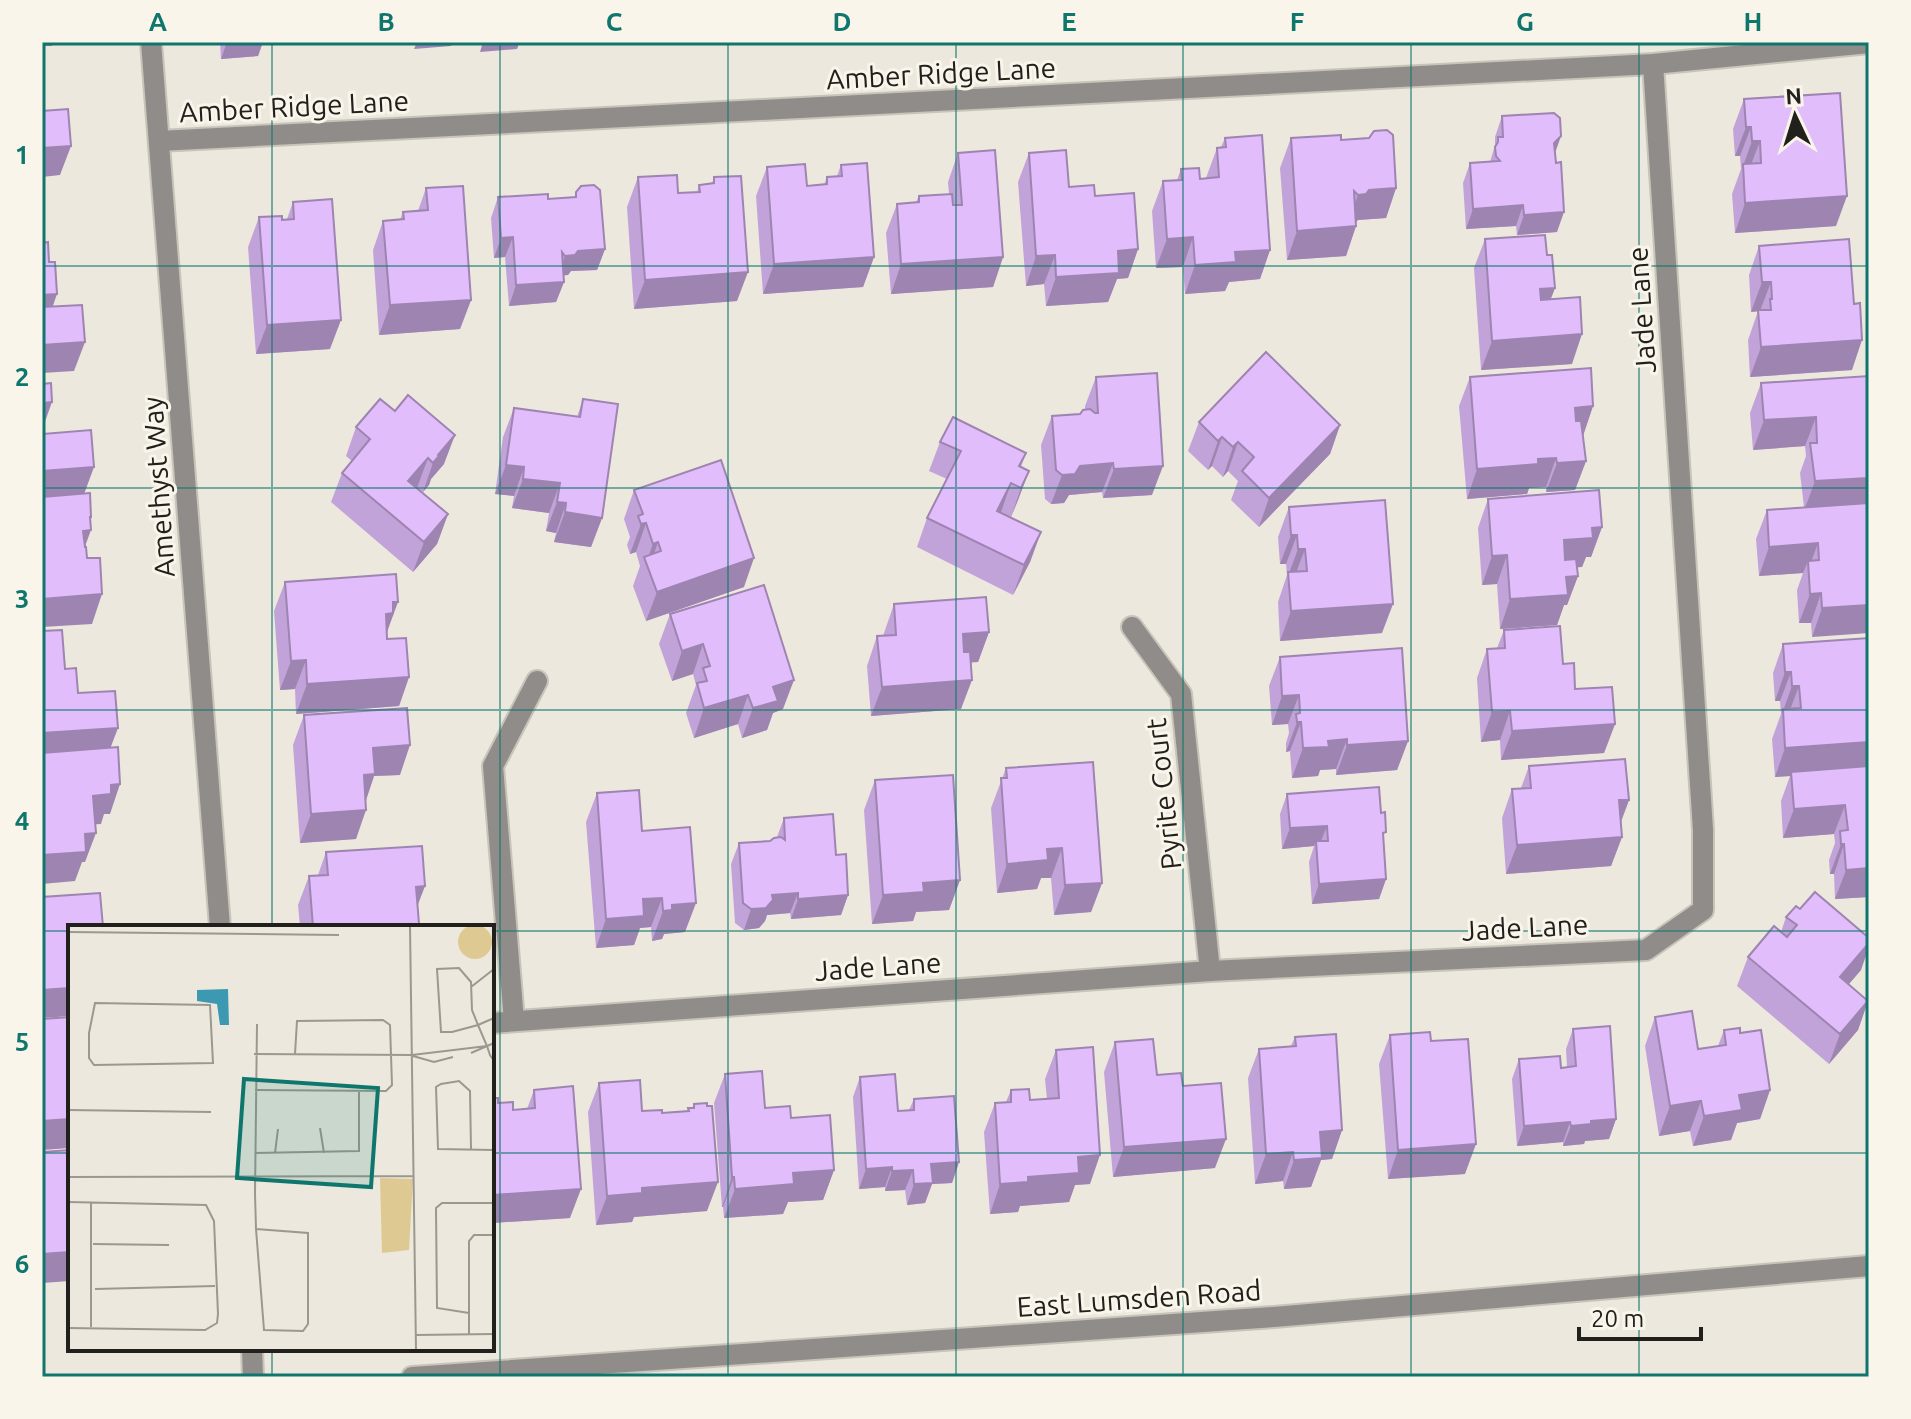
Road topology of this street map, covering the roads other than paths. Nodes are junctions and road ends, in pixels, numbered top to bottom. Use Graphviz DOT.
graph roads {
  1 [pos="151,42"];
  2 [pos="1869,43"];
  3 [pos="1653,64"];
  4 [pos="159,141"];
  5 [pos="1132,627"];
  6 [pos="537,681"];
  7 [pos="220,925"];
  8 [pos="1210,971"];
  9 [pos="514,1021"];
  10 [pos="494,1023"];
  11 [pos="1869,1266"];
  12 [pos="252,1351"];
  13 [pos="253,1377"];
  14 [pos="412,1377"];
  1 -- 4 [label="street, Amethyst Way"];
  2 -- 3 [label="street, Amber Ridge Lane"];
  3 -- 4 [label="street, Amber Ridge Lane"];
  3 -- 8 [label="street, Jade Lane"];
  4 -- 7 [label="street, Amethyst Way"];
  5 -- 8 [label="street, Pyrite Court"];
  6 -- 9 [label="street"];
  8 -- 9 [label="street, Jade Lane"];
  9 -- 10 [label="street, Jade Lane"];
  11 -- 14 [label="street, East Lumsden Road"];
  12 -- 13 [label="street"];
}
